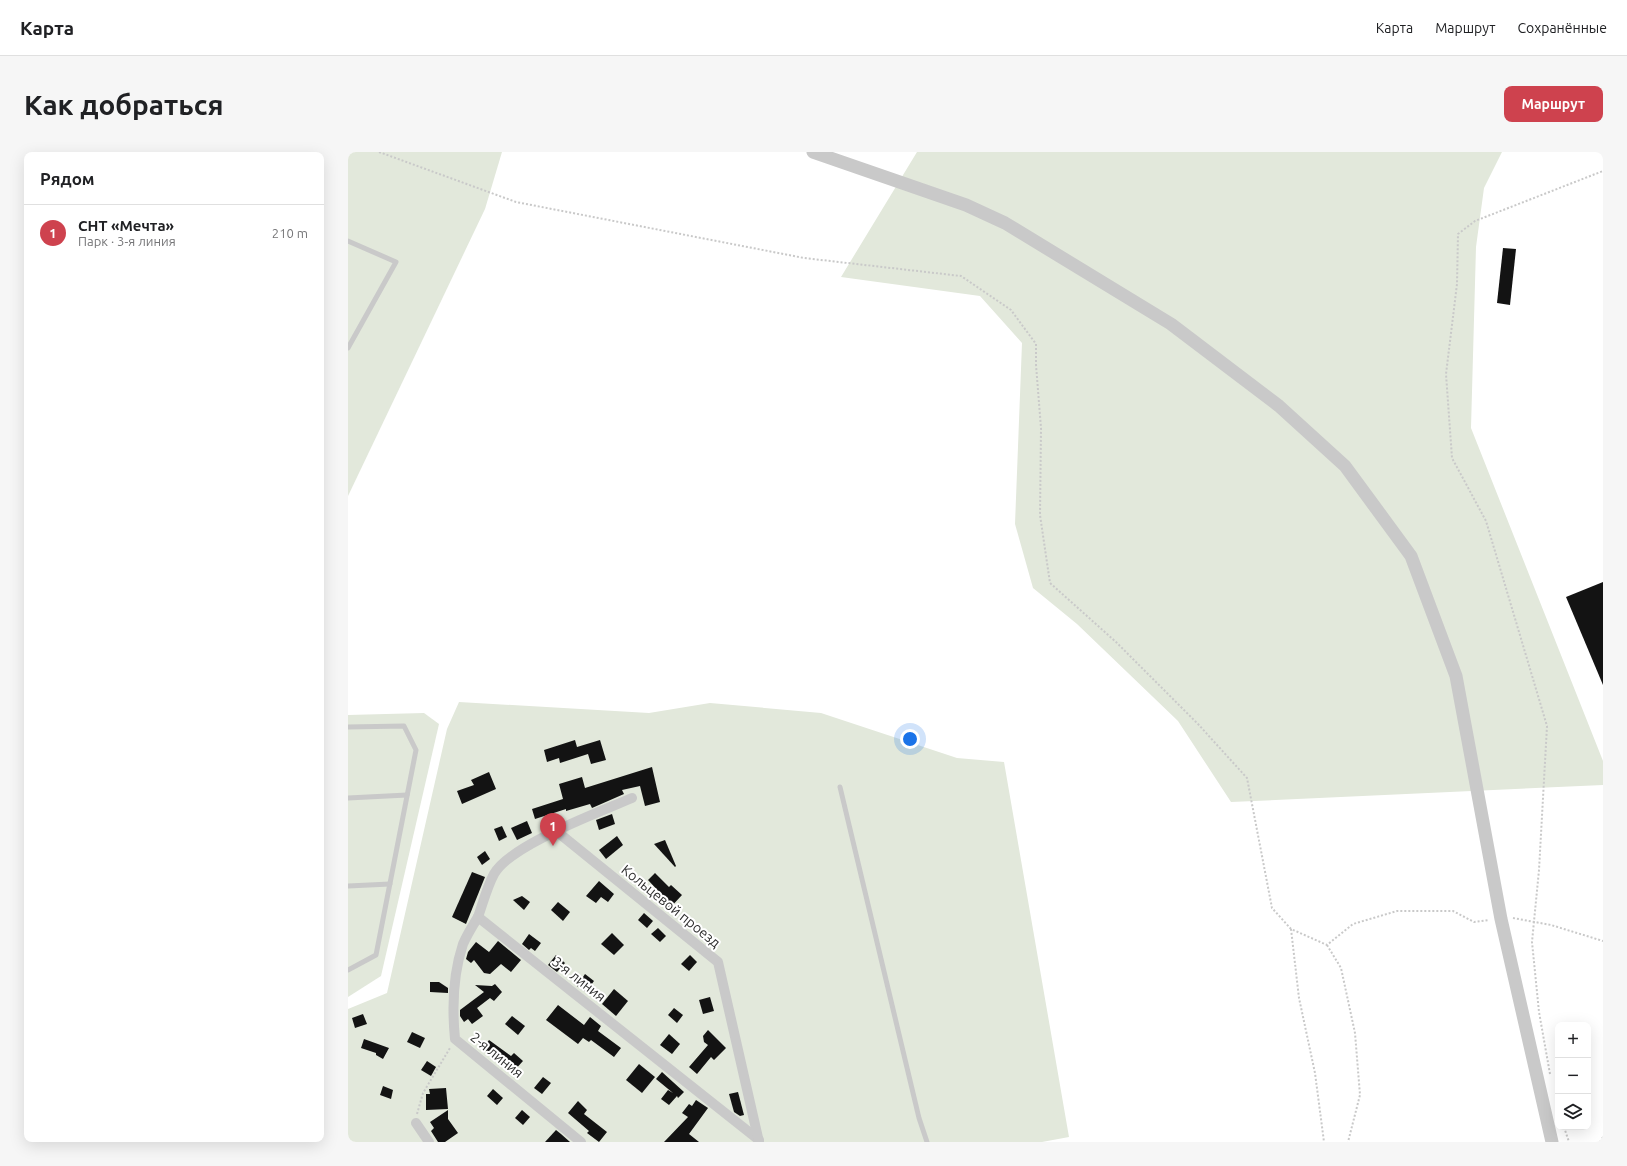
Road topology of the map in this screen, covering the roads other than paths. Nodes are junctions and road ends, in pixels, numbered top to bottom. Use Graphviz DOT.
graph roads {
  1 [pos="813,152"];
  2 [pos="348,241"];
  3 [pos="349,344"];
  4 [pos="348,727"];
  5 [pos="840,787"];
  6 [pos="407,795"];
  7 [pos="348,798"];
  8 [pos="632,798"];
  9 [pos="555,830"];
  10 [pos="390,884"];
  11 [pos="348,886"];
  12 [pos="478,917"];
  13 [pos="348,970"];
  14 [pos="416,1123"];
  15 [pos="759,1141"];
  16 [pos="429,1142"];
  17 [pos="581,1142"];
  18 [pos="927,1142"];
  19 [pos="1552,1142"];
  1 -- 19 [label="street"];
  2 -- 3 [label="lane"];
  4 -- 6 [label="lane"];
  5 -- 18 [label="lane"];
  6 -- 7 [label="lane"];
  6 -- 10 [label="lane"];
  8 -- 9 [label="street"];
  9 -- 12 [label="street"];
  9 -- 15 [label="street, Кольцевой проезд"];
  10 -- 11 [label="lane"];
  10 -- 13 [label="lane"];
  12 -- 15 [label="street, 3-я линия"];
  12 -- 17 [label="street, 2-я линия"];
  14 -- 16 [label="street"];
}
